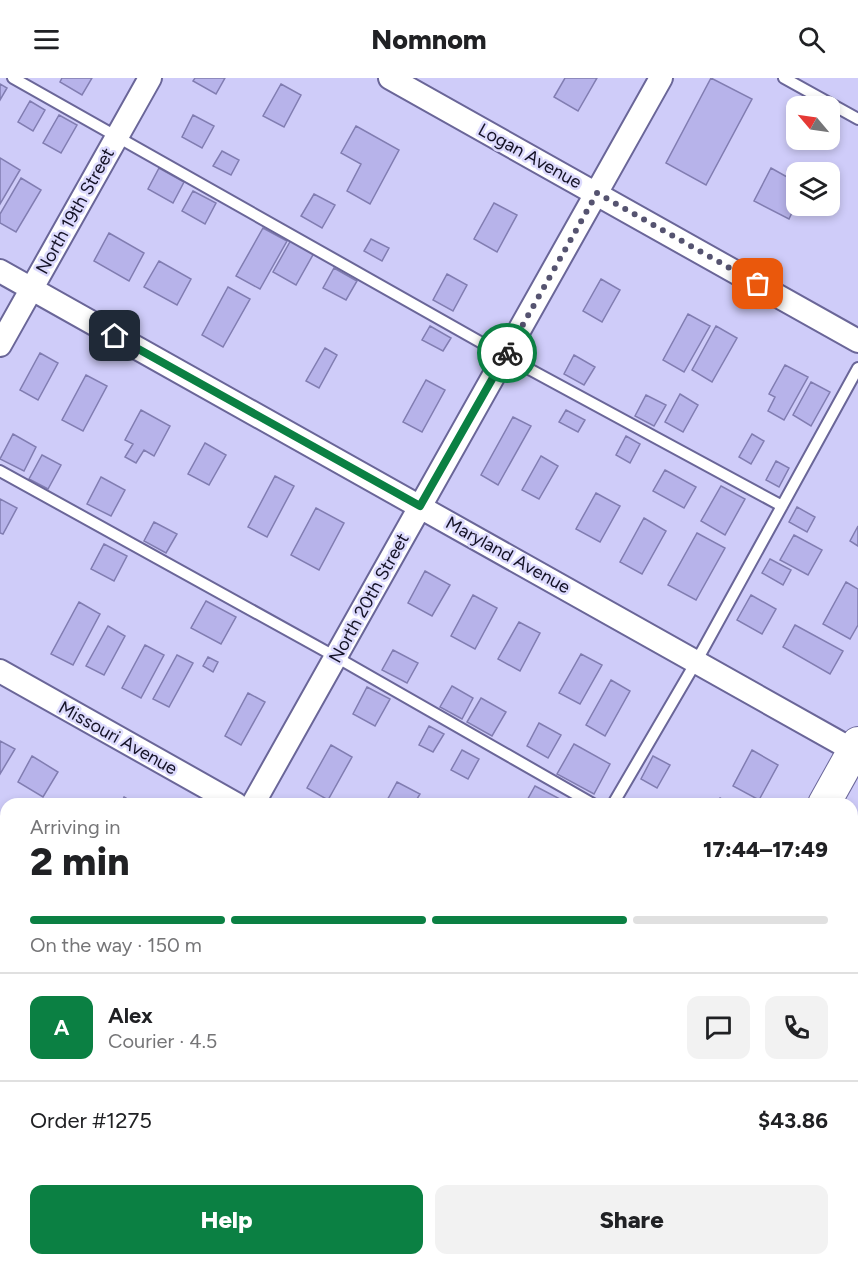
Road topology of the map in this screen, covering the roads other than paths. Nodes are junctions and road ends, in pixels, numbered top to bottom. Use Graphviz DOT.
graph roads {
  1 [pos="13,78"];
  2 [pos="150,78"];
  3 [pos="390,78"];
  4 [pos="661,78"];
  5 [pos="784,78"];
  6 [pos="858,119"];
  7 [pos="117,136"];
  8 [pos="597,193"];
  9 [pos="0,271"];
  10 [pos="31,289"];
  11 [pos="858,341"];
  12 [pos="0,345"];
  13 [pos="505,356"];
  14 [pos="858,368"];
  15 [pos="0,471"];
  16 [pos="420,506"];
  17 [pos="782,506"];
  18 [pos="336,657"];
  19 [pos="696,662"];
  20 [pos="0,671"];
  21 [pos="856,749"];
  22 [pos="225,798"];
  23 [pos="256,798"];
  24 [pos="583,798"];
  25 [pos="617,798"];
  26 [pos="827,798"];
  1 -- 7 [label="lane"];
  2 -- 7 [label="street, North 19th Street"];
  3 -- 8 [label="street, Logan Avenue"];
  4 -- 8 [label="street, North 20th Street"];
  5 -- 6 [label="lane"];
  7 -- 10 [label="street, North 19th Street"];
  7 -- 13 [label="lane"];
  8 -- 11 [label="street, Logan Avenue"];
  8 -- 13 [label="street, North 20th Street"];
  9 -- 10 [label="street, Maryland Avenue"];
  10 -- 12 [label="street, North 19th Street"];
  10 -- 16 [label="street, Maryland Avenue"];
  13 -- 16 [label="street, North 20th Street"];
  13 -- 17 [label="lane"];
  14 -- 17 [label="lane"];
  15 -- 18 [label="lane"];
  16 -- 18 [label="street, North 20th Street"];
  16 -- 19 [label="street, Maryland Avenue"];
  17 -- 19 [label="lane"];
  18 -- 23 [label="street, North 20th Street"];
  18 -- 24 [label="lane"];
  19 -- 21 [label="street, Maryland Avenue"];
  19 -- 25 [label="lane"];
  20 -- 22 [label="street, Missouri Avenue"];
  21 -- 26 [label="street"];
}
